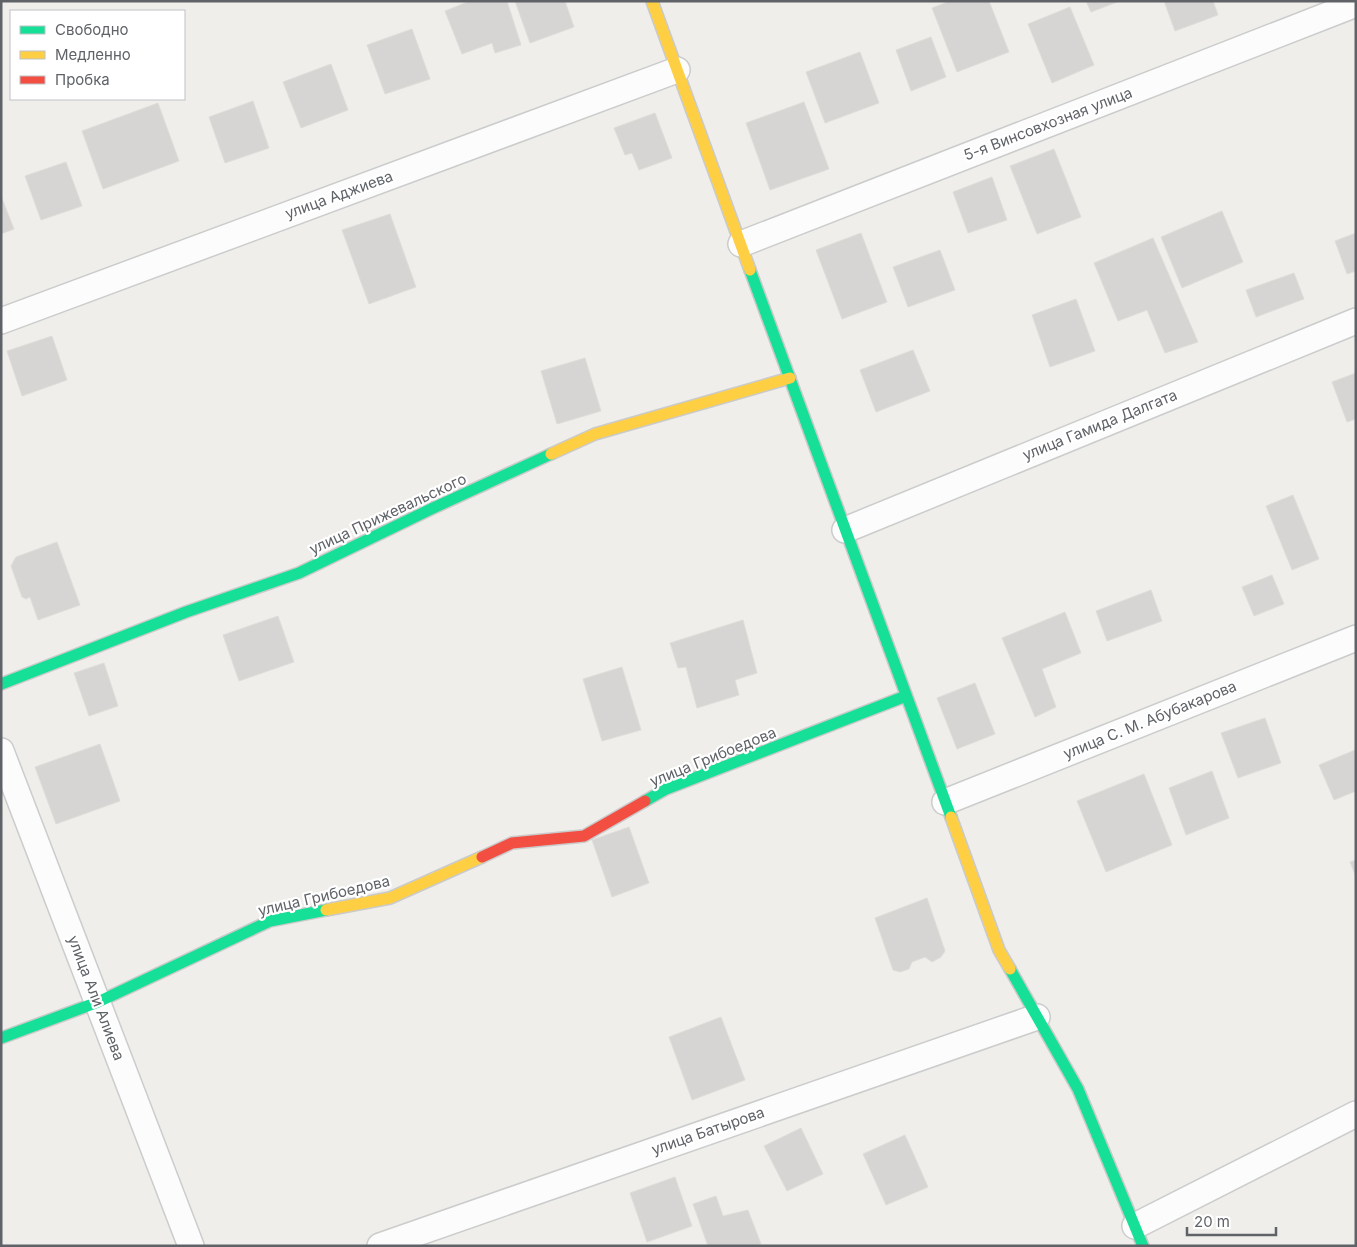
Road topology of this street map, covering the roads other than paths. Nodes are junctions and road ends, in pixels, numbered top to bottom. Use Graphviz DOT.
graph roads {
  1 [pos="652,1"];
  2 [pos="1356,4"];
  3 [pos="677,70"];
  4 [pos="741,244"];
  5 [pos="1,321"];
  6 [pos="1356,321"];
  7 [pos="790,378"];
  8 [pos="845,530"];
  9 [pos="1356,638"];
  10 [pos="1,684"];
  11 [pos="906,696"];
  12 [pos="1,751"];
  13 [pos="945,802"];
  14 [pos="98,1002"];
  15 [pos="1037,1017"];
  16 [pos="1,1038"];
  17 [pos="1356,1114"];
  18 [pos="1139,1236"];
  19 [pos="191,1246"];
  20 [pos="380,1246"];
  1 -- 3 [label="street"];
  2 -- 4 [label="street, 5-я Винсовхозная улица"];
  3 -- 4 [label="street"];
  3 -- 5 [label="street, улица Аджиева"];
  4 -- 7 [label="street"];
  6 -- 8 [label="street, улица Гамида Далгата"];
  7 -- 8 [label="street"];
  7 -- 10 [label="street, улица Прижевальского"];
  8 -- 11 [label="street"];
  9 -- 13 [label="street, улица С. М. Абубакарова"];
  11 -- 13 [label="street"];
  11 -- 14 [label="street, улица Грибоедова"];
  12 -- 14 [label="street, улица Али Алиева"];
  13 -- 15 [label="street"];
  14 -- 16 [label="street, улица Грибоедова"];
  14 -- 19 [label="street, улица Али Алиева"];
  15 -- 18 [label="street"];
  15 -- 20 [label="street, улица Батырова"];
  17 -- 18 [label="street"];
}
